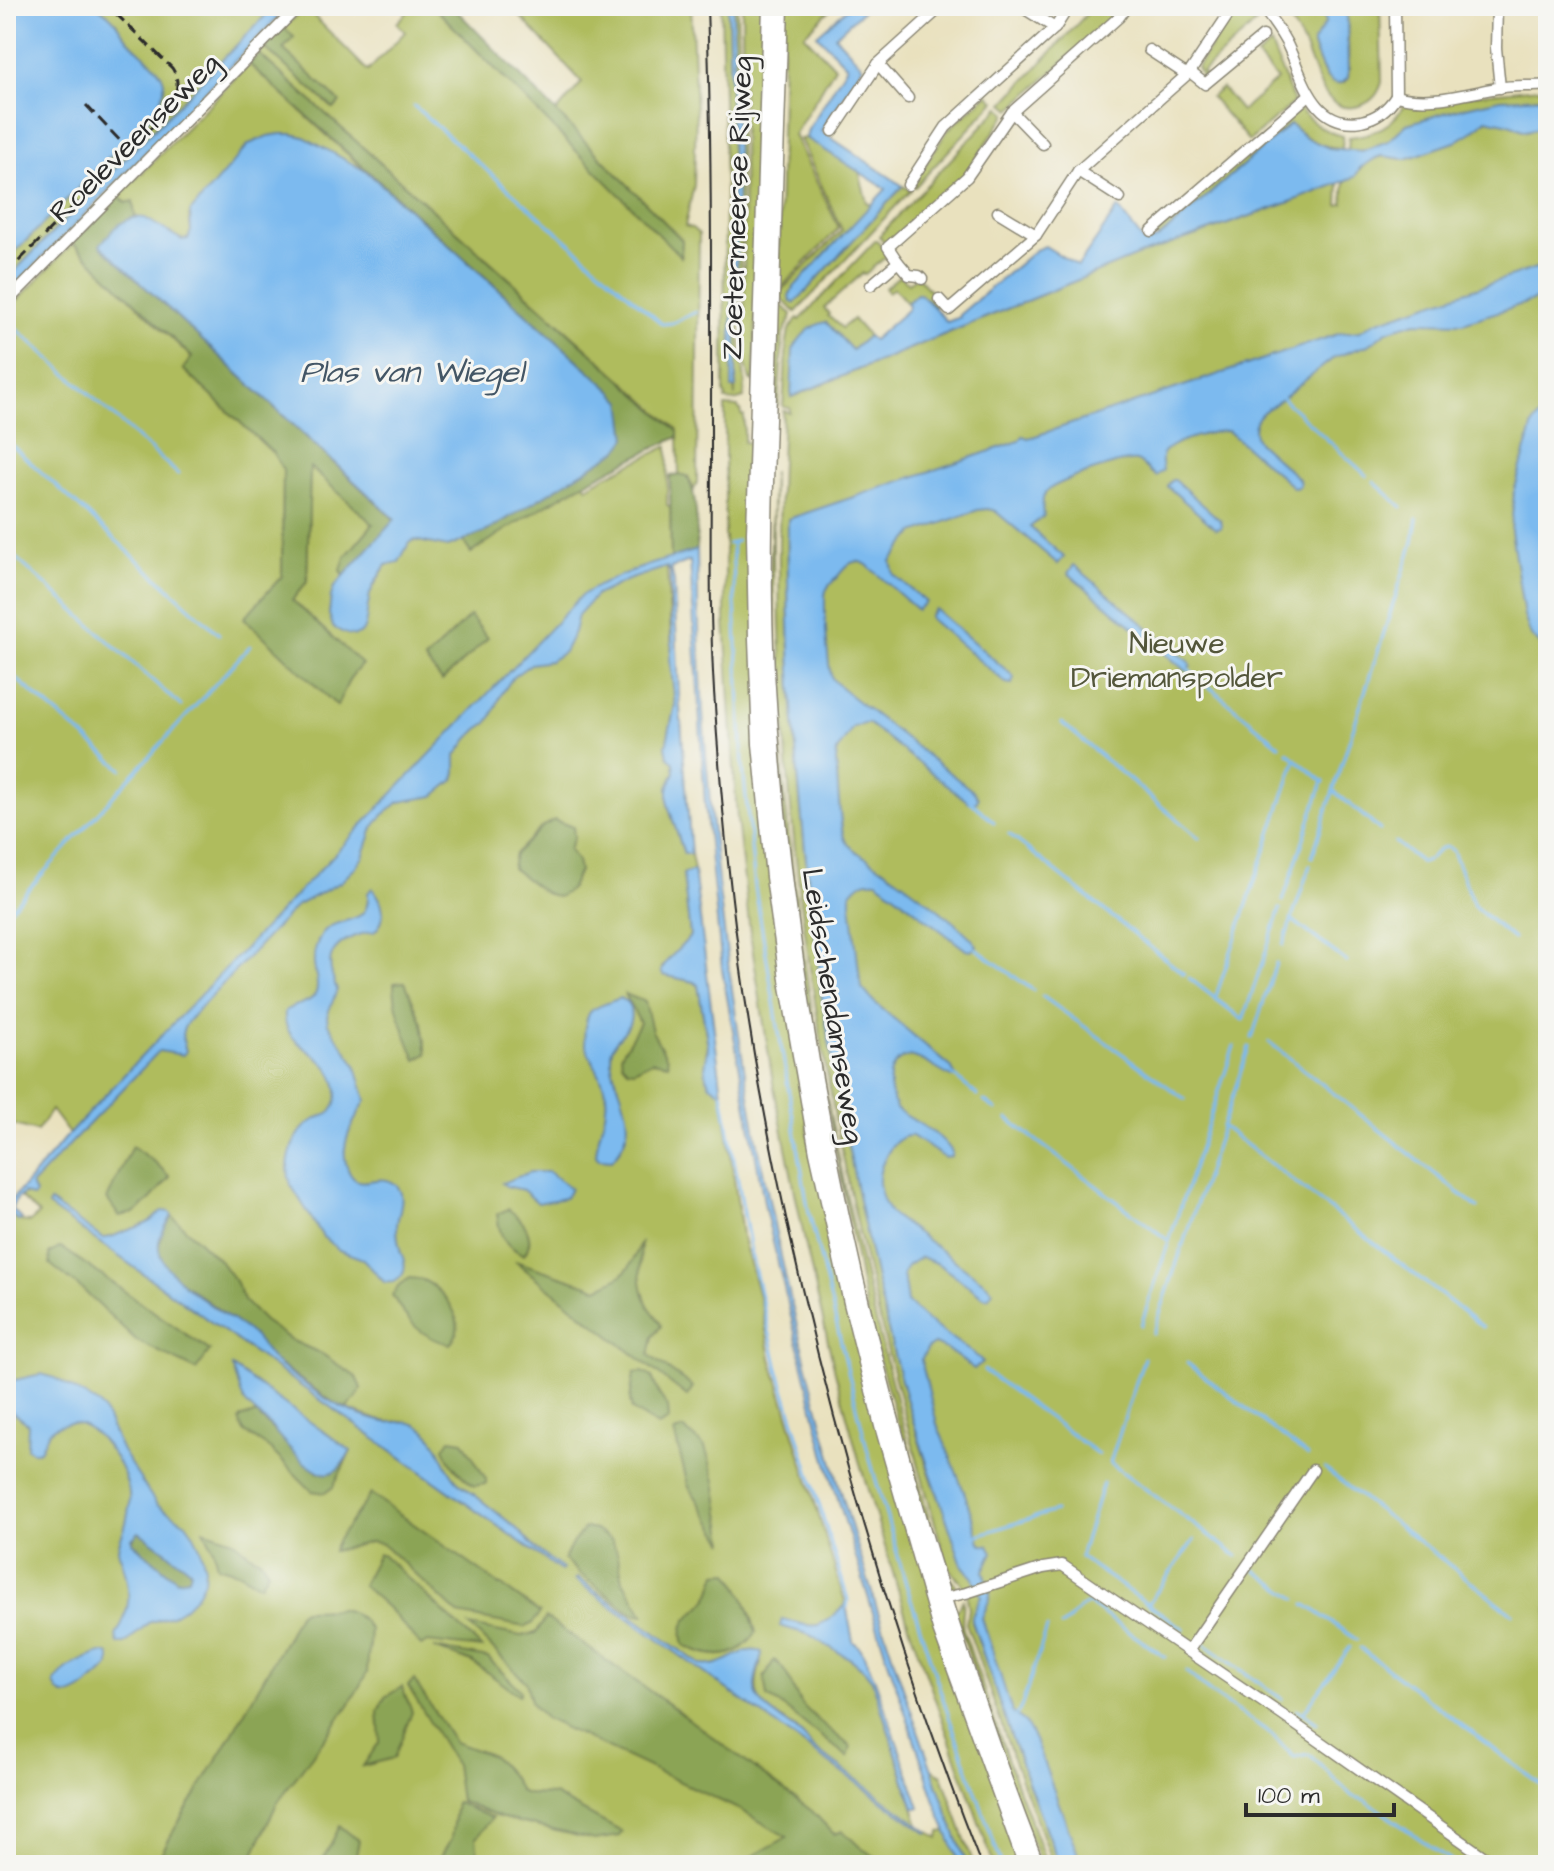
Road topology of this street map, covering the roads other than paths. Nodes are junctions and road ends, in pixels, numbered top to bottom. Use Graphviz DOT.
graph roads {
  1 [pos="299,6"];
  2 [pos="770,6"];
  3 [pos="781,6"];
  4 [pos="942,6"];
  5 [pos="1020,6"];
  6 [pos="1069,6"];
  7 [pos="1127,6"];
  8 [pos="1234,6"];
  9 [pos="1261,6"];
  10 [pos="1395,6"];
  11 [pos="1497,6"];
  12 [pos="1055,28"];
  13 [pos="1263,36"];
  14 [pos="1149,50"];
  15 [pos="878,64"];
  16 [pos="1190,72"];
  17 [pos="1548,85"];
  18 [pos="1500,88"];
  19 [pos="1309,95"];
  20 [pos="1396,96"];
  21 [pos="908,98"];
  22 [pos="1012,112"];
  23 [pos="833,131"];
  24 [pos="1043,144"];
  25 [pos="1078,171"];
  26 [pos="908,185"];
  27 [pos="1120,198"];
  28 [pos="998,212"];
  29 [pos="1152,231"];
  30 [pos="1036,235"];
  31 [pos="898,262"];
  32 [pos="922,279"];
  33 [pos="871,285"];
  34 [pos="939,299"];
  35 [pos="6,303"];
  36 [pos="762,410"];
  37 [pos="1313,1470"];
  38 [pos="938,1600"];
  39 [pos="1189,1650"];
  40 [pos="1026,1865"];
  41 [pos="1037,1865"];
  42 [pos="1496,1865"];
  1 -- 35 [label="street, Roeleveenseweg"];
  2 -- 36 [label="main road, Zoetermeerse Rijweg"];
  3 -- 36 [label="main road, Zoetermeerse Rijweg"];
  4 -- 15 [label="street"];
  5 -- 12 [label="street"];
  6 -- 12 [label="street"];
  7 -- 22 [label="street"];
  8 -- 16 [label="street"];
  9 -- 19 [label="street"];
  10 -- 20 [label="street"];
  11 -- 18 [label="street"];
  12 -- 26 [label="street"];
  13 -- 16 [label="street"];
  14 -- 16 [label="street"];
  15 -- 21 [label="street"];
  15 -- 23 [label="street"];
  16 -- 25 [label="street"];
  17 -- 18 [label="street"];
  18 -- 20 [label="street"];
  19 -- 20 [label="street"];
  19 -- 29 [label="street"];
  22 -- 24 [label="street"];
  22 -- 31 [label="street"];
  25 -- 27 [label="street"];
  25 -- 30 [label="street"];
  28 -- 30 [label="street"];
  30 -- 34 [label="street"];
  31 -- 32 [label="street"];
  31 -- 33 [label="street"];
  36 -- 38 [label="main road, Leidschendamseweg"];
  37 -- 39 [label="street"];
  38 -- 39 [label="street"];
  38 -- 40 [label="main road, Leidschendamseweg"];
  38 -- 41 [label="main road, Leidschendamseweg"];
  39 -- 42 [label="street"];
}
